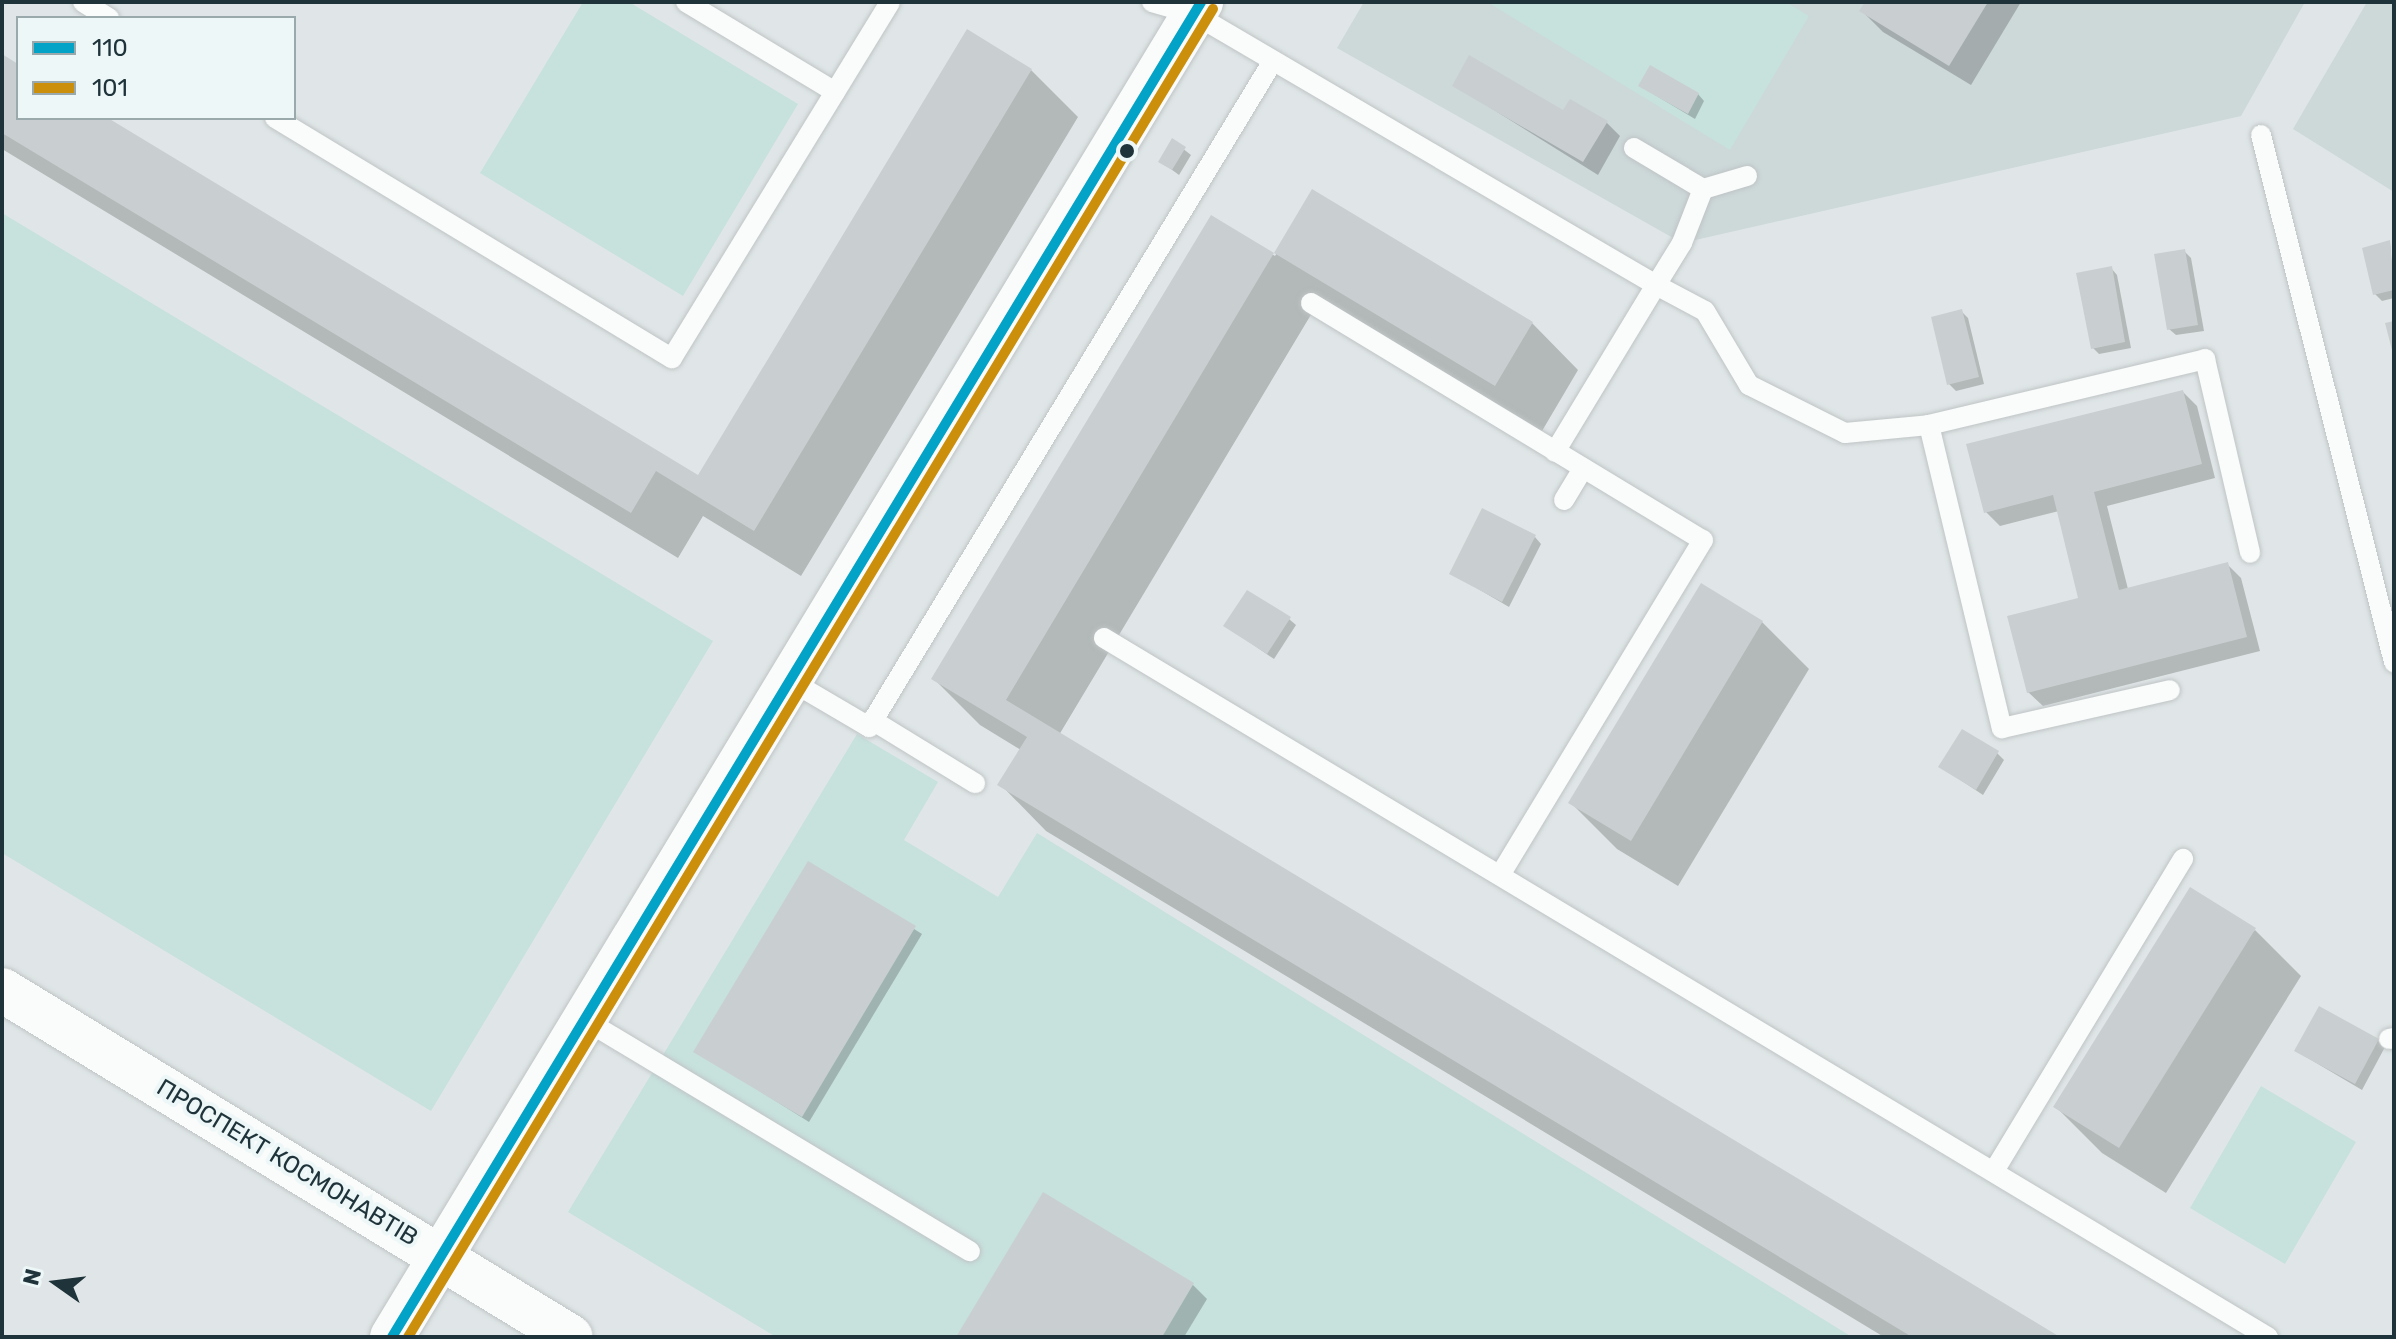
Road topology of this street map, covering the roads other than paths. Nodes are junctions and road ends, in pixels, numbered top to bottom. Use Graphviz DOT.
graph roads {
  1 [pos="83,2"];
  2 [pos="687,2"];
  3 [pos="890,2"];
  4 [pos="1152,2"];
  5 [pos="1198,8"];
  6 [pos="106,16"];
  7 [pos="1273,61"];
  8 [pos="835,92"];
  9 [pos="278,120"];
  10 [pos="2261,135"];
  11 [pos="1634,148"];
  12 [pos="1747,176"];
  13 [pos="1703,189"];
  14 [pos="1656,285"];
  15 [pos="1311,303"];
  16 [pos="1929,425"];
  17 [pos="1555,452"];
  18 [pos="1583,468"];
  19 [pos="1564,500"];
  20 [pos="2250,553"];
  21 [pos="1104,638"];
  22 [pos="2394,662"];
  23 [pos="789,680"];
  24 [pos="2170,690"];
  25 [pos="872,720"];
  26 [pos="975,783"];
  27 [pos="2183,859"];
  28 [pos="1501,874"];
  29 [pos="2,990"];
  30 [pos="585,1020"];
  31 [pos="1994,1171"];
  32 [pos="970,1251"];
  33 [pos="440,1257"];
  34 [pos="392,1337"];
  35 [pos="571,1337"];
  36 [pos="2268,1337"];
  1 -- 6 [label="lane"];
  2 -- 8 [label="lane"];
  3 -- 8 [label="lane"];
  4 -- 5 [label="lane"];
  5 -- 7 [label="lane"];
  5 -- 23 [label="street"];
  7 -- 14 [label="lane"];
  7 -- 25 [label="lane"];
  8 -- 9 [label="lane"];
  10 -- 22 [label="lane"];
  11 -- 13 [label="lane"];
  12 -- 13 [label="lane"];
  13 -- 14 [label="lane"];
  14 -- 16 [label="lane"];
  14 -- 17 [label="lane"];
  15 -- 17 [label="lane"];
  16 -- 20 [label="lane"];
  16 -- 24 [label="lane"];
  17 -- 18 [label="lane"];
  18 -- 19 [label="lane"];
  18 -- 28 [label="lane"];
  21 -- 28 [label="lane"];
  23 -- 25 [label="lane"];
  23 -- 30 [label="street"];
  25 -- 26 [label="lane"];
  27 -- 31 [label="lane"];
  28 -- 31 [label="lane"];
  29 -- 33 [label="street, ПРОСПЕКТ КОСМОНАВТІВ"];
  30 -- 32 [label="lane"];
  30 -- 33 [label="street"];
  31 -- 36 [label="lane"];
  33 -- 34 [label="street"];
  33 -- 35 [label="street, ПРОСПЕКТ КОСМОНАВТІВ"];
}
